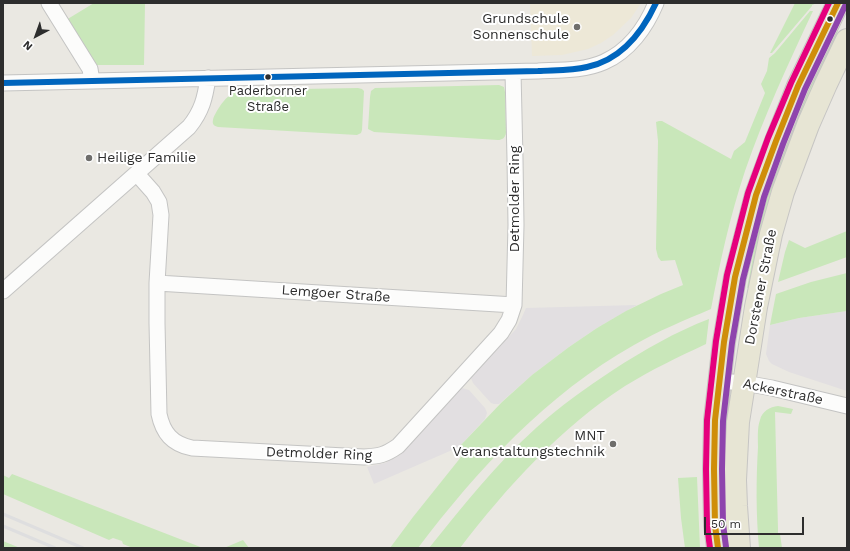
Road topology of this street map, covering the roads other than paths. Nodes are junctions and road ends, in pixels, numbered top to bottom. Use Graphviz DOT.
graph roads {
  1 [pos="49,3"];
  2 [pos="656,3"];
  3 [pos="838,3"];
  4 [pos="847,40"];
  5 [pos="513,72"];
  6 [pos="208,78"];
  7 [pos="92,81"];
  8 [pos="3,83"];
  9 [pos="137,174"];
  10 [pos="157,283"];
  11 [pos="3,291"];
  12 [pos="514,305"];
  13 [pos="719,381"];
  14 [pos="744,383"];
  15 [pos="847,406"];
  16 [pos="718,548"];
  17 [pos="739,548"];
  1 -- 7 [label="street"];
  2 -- 5 [label="street"];
  3 -- 13 [label="main road, Dorstener Straße"];
  4 -- 14 [label="main road, Dorstener Straße"];
  5 -- 6 [label="street"];
  5 -- 12 [label="street, Detmolder Ring"];
  6 -- 7 [label="street"];
  6 -- 9 [label="street"];
  7 -- 8 [label="street"];
  9 -- 10 [label="street, Detmolder Ring"];
  9 -- 11 [label="street"];
  10 -- 12 [label="street, Lemgoer Straße"];
  10 -- 12 [label="street, Detmolder Ring"];
  13 -- 14 [label="street, Ackerstraße"];
  13 -- 16 [label="main road, Dorstener Straße"];
  14 -- 15 [label="street, Ackerstraße"];
  14 -- 17 [label="main road, Dorstener Straße"];
}
